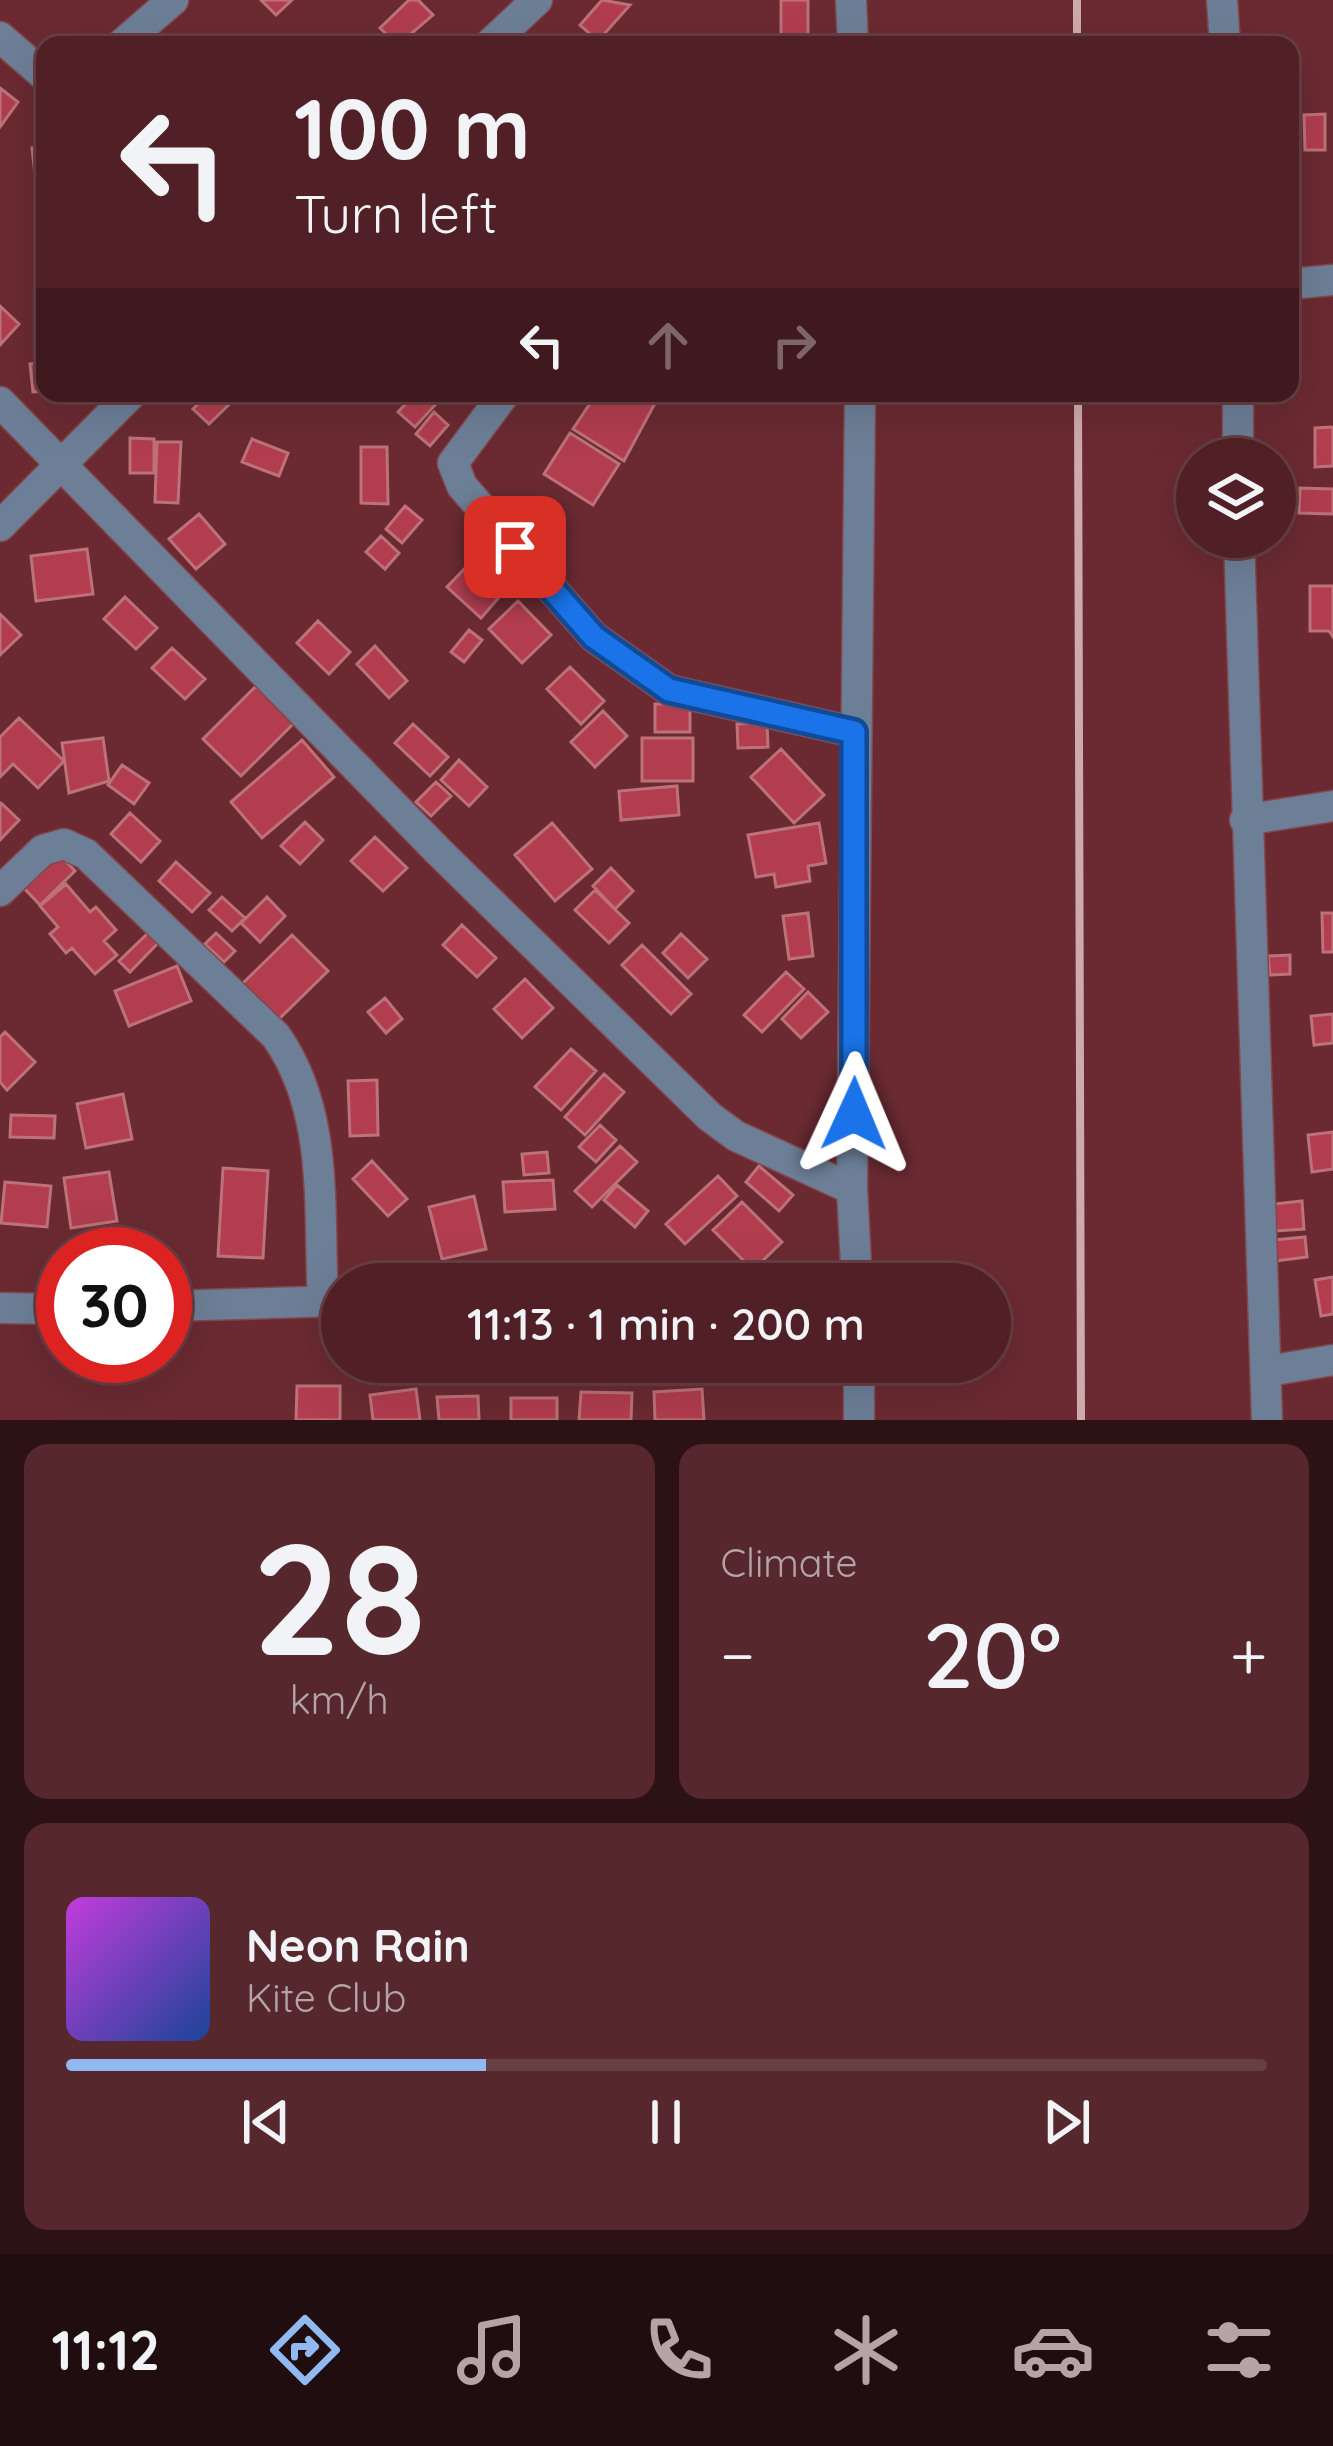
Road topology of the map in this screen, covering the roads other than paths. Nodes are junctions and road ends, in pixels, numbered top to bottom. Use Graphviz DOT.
graph roads {
  1 [pos="173,0"];
  2 [pos="537,0"];
  3 [pos="851,0"];
  4 [pos="1222,0"];
  5 [pos="131,36"];
  6 [pos="499,36"];
  7 [pos="853,36"];
  8 [pos="1224,36"];
  9 [pos="0,38"];
  10 [pos="36,68"];
  11 [pos="1333,280"];
  12 [pos="1299,283"];
  13 [pos="0,402"];
  14 [pos="123,402"];
  15 [pos="498,402"];
  16 [pos="860,402"];
  17 [pos="1238,402"];
  18 [pos="1238,438"];
  19 [pos="63,461"];
  20 [pos="0,526"];
  21 [pos="1239,558"];
  22 [pos="854,732"];
  23 [pos="1333,806"];
  24 [pos="1245,820"];
  25 [pos="0,891"];
  26 [pos="852,1189"];
  27 [pos="328,1263"];
  28 [pos="856,1263"];
  29 [pos="321,1301"];
  30 [pos="192,1305"];
  31 [pos="0,1308"];
  32 [pos="36,1309"];
  33 [pos="1333,1360"];
  34 [pos="1268,1371"];
  35 [pos="860,1383"];
  36 [pos="860,1420"];
  37 [pos="1267,1420"];
  1 -- 5 [label="street"];
  2 -- 6 [label="street"];
  3 -- 7 [label="street"];
  4 -- 8 [label="street"];
  9 -- 10 [label="street"];
  11 -- 12 [label="street"];
  13 -- 19 [label="street"];
  14 -- 19 [label="street"];
  15 -- 22 [label="street"];
  16 -- 22 [label="street"];
  17 -- 18 [label="street"];
  19 -- 20 [label="street"];
  19 -- 26 [label="street"];
  21 -- 24 [label="street"];
  22 -- 26 [label="street"];
  23 -- 24 [label="street"];
  24 -- 34 [label="street"];
  25 -- 27 [label="street"];
  26 -- 28 [label="street"];
  29 -- 30 [label="street"];
  31 -- 32 [label="street"];
  33 -- 34 [label="street"];
  34 -- 37 [label="street"];
  35 -- 36 [label="street"];
}
